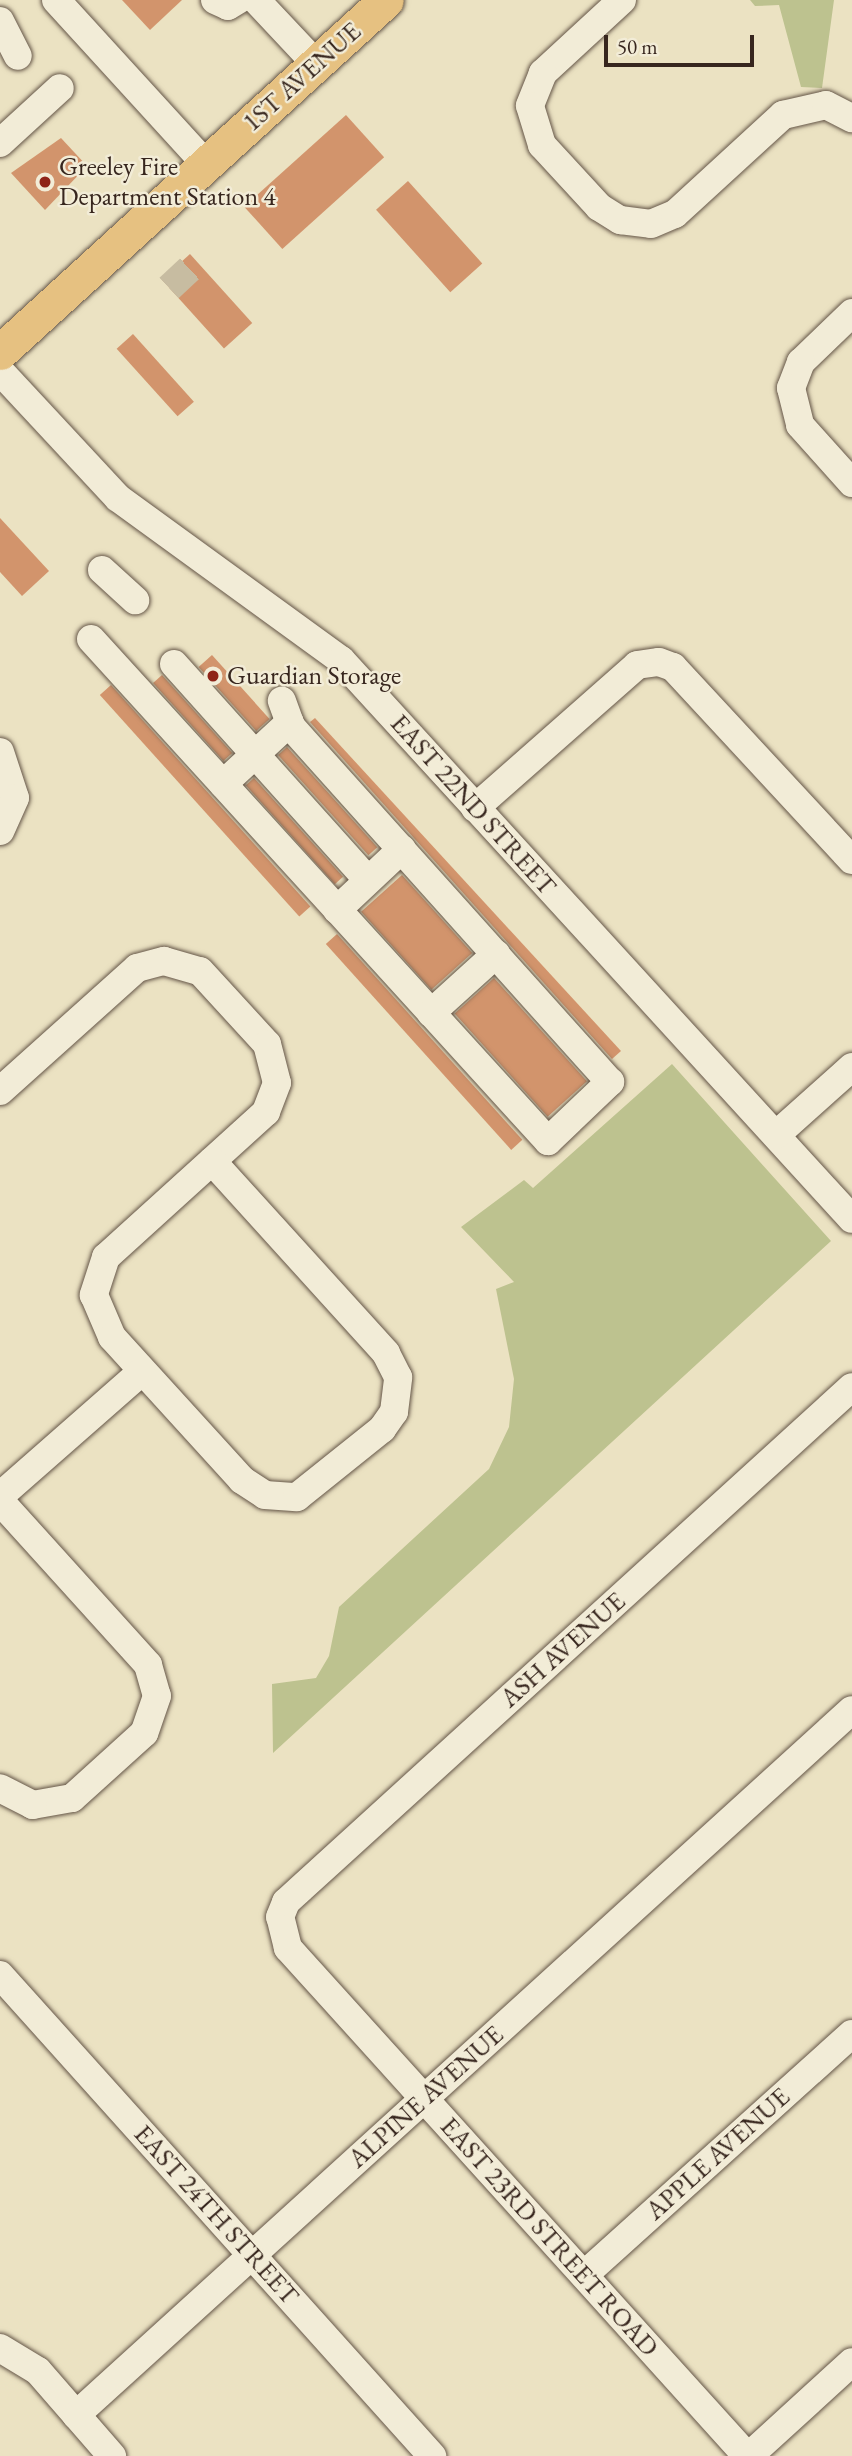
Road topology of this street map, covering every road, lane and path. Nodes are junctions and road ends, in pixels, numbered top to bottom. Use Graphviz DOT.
graph roads {
  1 [pos="56,0"];
  2 [pos="215,0"];
  3 [pos="238,0"];
  4 [pos="256,0"];
  5 [pos="386,0"];
  6 [pos="622,0"];
  7 [pos="0,21"];
  8 [pos="18,56"];
  9 [pos="316,64"];
  10 [pos="60,88"];
  11 [pos="852,118"];
  12 [pos="18,136"];
  13 [pos="206,164"];
  14 [pos="852,313"];
  15 [pos="0,352"];
  16 [pos="0,371"];
  17 [pos="852,482"];
  18 [pos="102,570"];
  19 [pos="135,600"];
  20 [pos="91,639"];
  21 [pos="174,664"];
  22 [pos="0,752"];
  23 [pos="254,754"];
  24 [pos="223,784"];
  25 [pos="475,808"];
  26 [pos="0,831"];
  27 [pos="402,849"];
  28 [pos="852,860"];
  29 [pos="369,880"];
  30 [pos="337,910"];
  31 [pos="496,954"];
  32 [pos="431,1013"];
  33 [pos="852,1067"];
  34 [pos="0,1091"];
  35 [pos="776,1135"];
  36 [pos="212,1161"];
  37 [pos="852,1219"];
  38 [pos="141,1372"];
  39 [pos="852,1387"];
  40 [pos="0,1498"];
  41 [pos="852,1710"];
  42 [pos="0,1788"];
  43 [pos="280,1917"];
  44 [pos="5,1990"];
  45 [pos="852,2034"];
  46 [pos="424,2098"];
  47 [pos="252,2255"];
  48 [pos="584,2275"];
  49 [pos="0,2348"];
  50 [pos="852,2362"];
  51 [pos="76,2415"];
  52 [pos="112,2456"];
  53 [pos="432,2456"];
  54 [pos="748,2456"];
  1 -- 13 [label="street"];
  2 -- 3 [label="street"];
  4 -- 9 [label="street"];
  5 -- 9 [label="main road, 1ST AVENUE"];
  6 -- 11 [label="street"];
  7 -- 8 [label="street"];
  9 -- 13 [label="main road, 1ST AVENUE"];
  10 -- 12 [label="street"];
  13 -- 15 [label="main road, 1ST AVENUE"];
  14 -- 17 [label="street"];
  16 -- 25 [label="street, EAST 22ND STREET"];
  18 -- 19 [label="street"];
  20 -- 24 [label="street"];
  21 -- 23 [label="street"];
  22 -- 26 [label="street"];
  23 -- 24 [label="street"];
  23 -- 27 [label="street"];
  23 -- 29 [label="street"];
  24 -- 30 [label="street"];
  25 -- 28 [label="street"];
  25 -- 35 [label="street, EAST 22ND STREET"];
  27 -- 29 [label="street"];
  27 -- 31 [label="street"];
  29 -- 30 [label="street"];
  30 -- 32 [label="street"];
  31 -- 32 [label="street"];
  31 -- 32 [label="street"];
  33 -- 35 [label="street"];
  34 -- 36 [label="street"];
  35 -- 37 [label="street, EAST 22ND STREET"];
  36 -- 38 [label="street"];
  36 -- 38 [label="street"];
  38 -- 40 [label="street"];
  39 -- 43 [label="street, ASH AVENUE"];
  40 -- 42 [label="street"];
  41 -- 46 [label="street, ALPINE AVENUE"];
  43 -- 46 [label="street, EAST 23RD STREET ROAD"];
  44 -- 47 [label="street, EAST 24TH STREET"];
  45 -- 48 [label="street, APPLE AVENUE"];
  46 -- 47 [label="street, ALPINE AVENUE"];
  46 -- 48 [label="street, EAST 23RD STREET ROAD"];
  47 -- 51 [label="street, ALPINE AVENUE"];
  47 -- 53 [label="street, EAST 24TH STREET"];
  48 -- 54 [label="street, EAST 23RD STREET ROAD"];
  49 -- 51 [label="street"];
  50 -- 54 [label="street"];
  51 -- 52 [label="street"];
}
